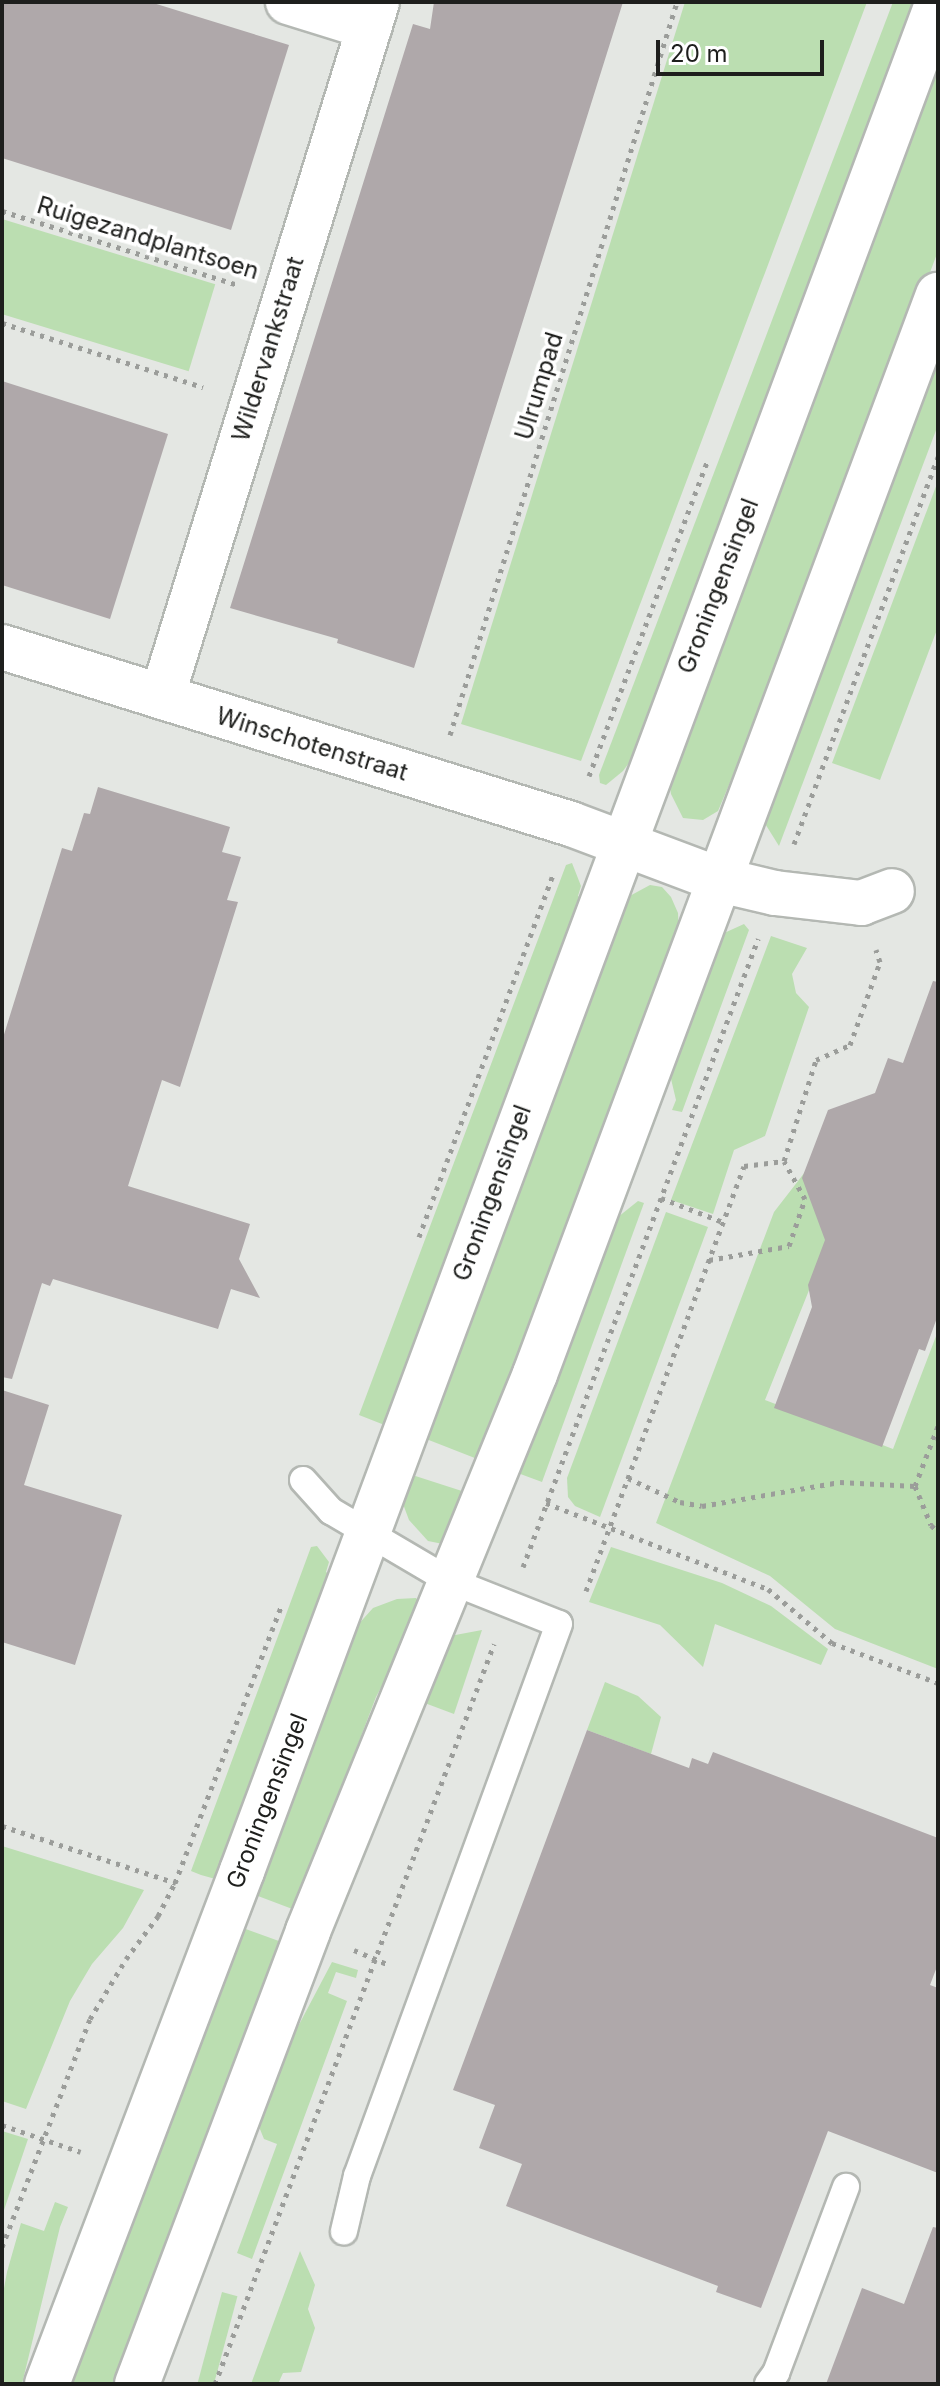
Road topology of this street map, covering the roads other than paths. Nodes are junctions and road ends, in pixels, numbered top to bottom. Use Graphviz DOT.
graph roads {
  1 [pos="288,2"];
  2 [pos="938,2"];
  3 [pos="373,15"];
  4 [pos="938,295"];
  5 [pos="2,647"];
  6 [pos="162,697"];
  7 [pos="622,843"];
  8 [pos="720,880"];
  9 [pos="876,897"];
  10 [pos="303,1480"];
  11 [pos="369,1530"];
  12 [pos="448,1580"];
  13 [pos="846,2187"];
  14 [pos="344,2231"];
  15 [pos="47,2384"];
  16 [pos="137,2384"];
  17 [pos="768,2384"];
  1 -- 3 [label="street"];
  2 -- 7 [label="street, Groningensingel"];
  3 -- 6 [label="street, Wildervankstraat"];
  4 -- 8 [label="street"];
  5 -- 6 [label="street, Winschotenstraat"];
  6 -- 7 [label="street, Winschotenstraat"];
  7 -- 8 [label="street, Winschotenstraat"];
  7 -- 11 [label="street, Groningensingel"];
  8 -- 9 [label="street"];
  8 -- 12 [label="street"];
  10 -- 11 [label="lane"];
  11 -- 12 [label="lane"];
  11 -- 15 [label="street, Groningensingel"];
  12 -- 14 [label="lane"];
  12 -- 16 [label="street"];
  13 -- 17 [label="lane"];
}
